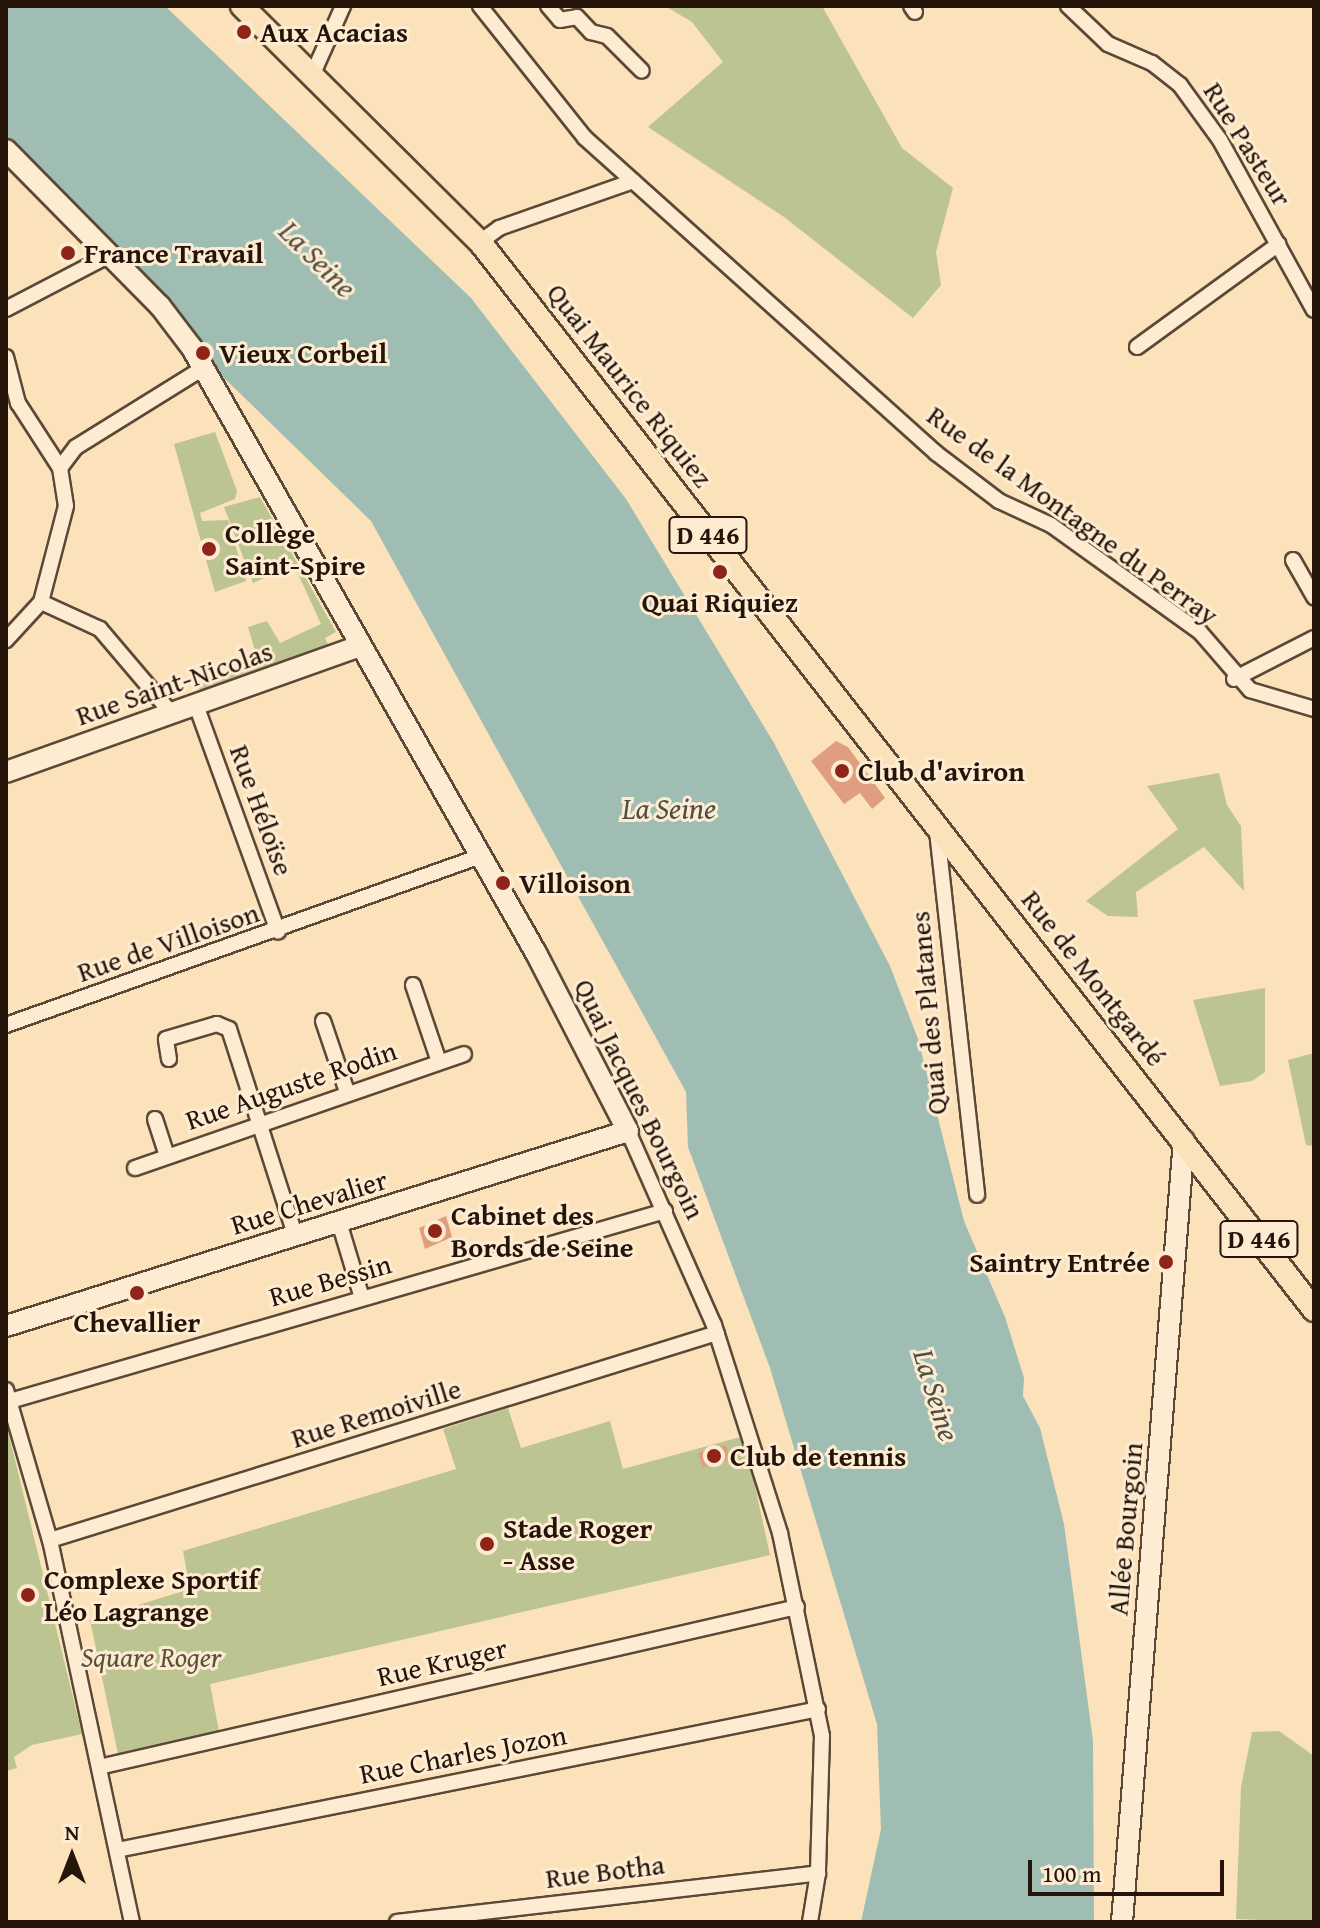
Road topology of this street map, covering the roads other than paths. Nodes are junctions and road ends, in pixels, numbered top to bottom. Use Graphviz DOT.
graph roads {
  1 [pos="242,6"];
  2 [pos="343,6"];
  3 [pos="480,6"];
  4 [pos="548,6"];
  5 [pos="1068,6"];
  6 [pos="573,11"];
  7 [pos="642,71"];
  8 [pos="311,78"];
  9 [pos="6,150"];
  10 [pos="6,163"];
  11 [pos="633,181"];
  12 [pos="480,242"];
  13 [pos="1279,244"];
  14 [pos="100,260"];
  15 [pos="6,309"];
  16 [pos="1314,310"];
  17 [pos="1137,347"];
  18 [pos="6,357"];
  19 [pos="202,369"];
  20 [pos="9,380"];
  21 [pos="60,468"];
  22 [pos="1293,560"];
  23 [pos="1314,597"];
  24 [pos="41,602"];
  25 [pos="1314,638"];
  26 [pos="6,640"];
  27 [pos="360,646"];
  28 [pos="1234,679"];
  29 [pos="196,705"];
  30 [pos="1314,709"];
  31 [pos="172,714"];
  32 [pos="6,772"];
  33 [pos="937,827"];
  34 [pos="481,856"];
  35 [pos="278,932"];
  36 [pos="413,985"];
  37 [pos="323,1021"];
  38 [pos="6,1025"];
  39 [pos="464,1054"];
  40 [pos="169,1059"];
  41 [pos="439,1062"];
  42 [pos="347,1092"];
  43 [pos="155,1119"];
  44 [pos="259,1122"];
  45 [pos="628,1131"];
  46 [pos="1184,1140"];
  47 [pos="167,1156"];
  48 [pos="135,1168"];
  49 [pos="977,1195"];
  50 [pos="665,1211"];
  51 [pos="339,1222"];
  52 [pos="295,1235"];
  53 [pos="362,1298"];
  54 [pos="1314,1310"];
  55 [pos="6,1326"];
  56 [pos="717,1333"];
  57 [pos="8,1395"];
  58 [pos="50,1540"];
  59 [pos="797,1607"];
  60 [pos="818,1709"];
  61 [pos="99,1767"];
  62 [pos="117,1850"];
  63 [pos="818,1873"];
  64 [pos="132,1922"];
  65 [pos="397,1922"];
  66 [pos="810,1922"];
  67 [pos="1122,1922"];
  1 -- 8 [label="main road, D 446"];
  2 -- 8 [label="street"];
  3 -- 11 [label="street, Rue de la Montagne du Perray"];
  4 -- 6 [label="street"];
  5 -- 13 [label="street, Rue Pasteur"];
  6 -- 7 [label="street"];
  8 -- 12 [label="main road, Quai Maurice Riquiez / D 446"];
  9 -- 19 [label="main road, Quai Jacques Bourgoin"];
  10 -- 14 [label="main road, Quai Jacques Bourgoin"];
  11 -- 12 [label="street"];
  11 -- 28 [label="street, Rue de la Montagne du Perray"];
  12 -- 33 [label="main road, Quai Maurice Riquiez / D 446"];
  13 -- 16 [label="street, Rue Pasteur"];
  13 -- 17 [label="street"];
  14 -- 15 [label="street"];
  14 -- 19 [label="main road, Quai Jacques Bourgoin"];
  18 -- 20 [label="street"];
  19 -- 21 [label="street"];
  19 -- 27 [label="main road, Quai Jacques Bourgoin"];
  20 -- 21 [label="street"];
  21 -- 24 [label="street"];
  22 -- 23 [label="street"];
  24 -- 26 [label="street"];
  24 -- 31 [label="street"];
  25 -- 28 [label="street"];
  27 -- 29 [label="main road, Rue Saint-Nicolas"];
  27 -- 34 [label="main road, Quai Jacques Bourgoin"];
  28 -- 30 [label="street, Rue de la Montagne du Perray"];
  29 -- 31 [label="main road, Rue Saint-Nicolas"];
  29 -- 35 [label="street, Rue Héloïse"];
  31 -- 32 [label="main road, Rue Saint-Nicolas"];
  33 -- 46 [label="main road, Rue de Montgardé / D 446"];
  33 -- 49 [label="street, Quai des Platanes"];
  34 -- 35 [label="street, Rue de Villoison"];
  34 -- 45 [label="main road, Quai Jacques Bourgoin"];
  35 -- 38 [label="street, Rue de Villoison"];
  36 -- 41 [label="street"];
  37 -- 42 [label="street"];
  39 -- 41 [label="street, Rue Auguste Rodin"];
  40 -- 44 [label="street"];
  41 -- 42 [label="street, Rue Auguste Rodin"];
  42 -- 44 [label="street, Rue Auguste Rodin"];
  43 -- 47 [label="street"];
  44 -- 47 [label="street, Rue Auguste Rodin"];
  44 -- 52 [label="street"];
  45 -- 50 [label="street, Quai Jacques Bourgoin"];
  45 -- 51 [label="main road, Rue Chevalier"];
  46 -- 54 [label="main road, Rue de Montgardé / D 446"];
  46 -- 67 [label="main road, Allée Bourgoin"];
  47 -- 48 [label="street, Rue Auguste Rodin"];
  50 -- 53 [label="street, Rue Bessin"];
  50 -- 56 [label="street, Quai Jacques Bourgoin"];
  51 -- 52 [label="main road, Rue Chevalier"];
  51 -- 53 [label="street"];
  52 -- 55 [label="main road, Rue Chevalier"];
  53 -- 57 [label="street, Rue Bessin"];
  56 -- 58 [label="street, Rue Remoiville"];
  56 -- 59 [label="street, Quai Jacques Bourgoin"];
  57 -- 58 [label="street"];
  58 -- 61 [label="street"];
  59 -- 60 [label="street, Quai Jacques Bourgoin"];
  59 -- 61 [label="street, Rue Kruger"];
  60 -- 62 [label="street, Rue Charles Jozon"];
  60 -- 63 [label="street, Quai Jacques Bourgoin"];
  61 -- 62 [label="street"];
  62 -- 64 [label="street"];
  63 -- 65 [label="street, Rue Botha"];
  63 -- 66 [label="street, Quai Jacques Bourgoin"];
}
